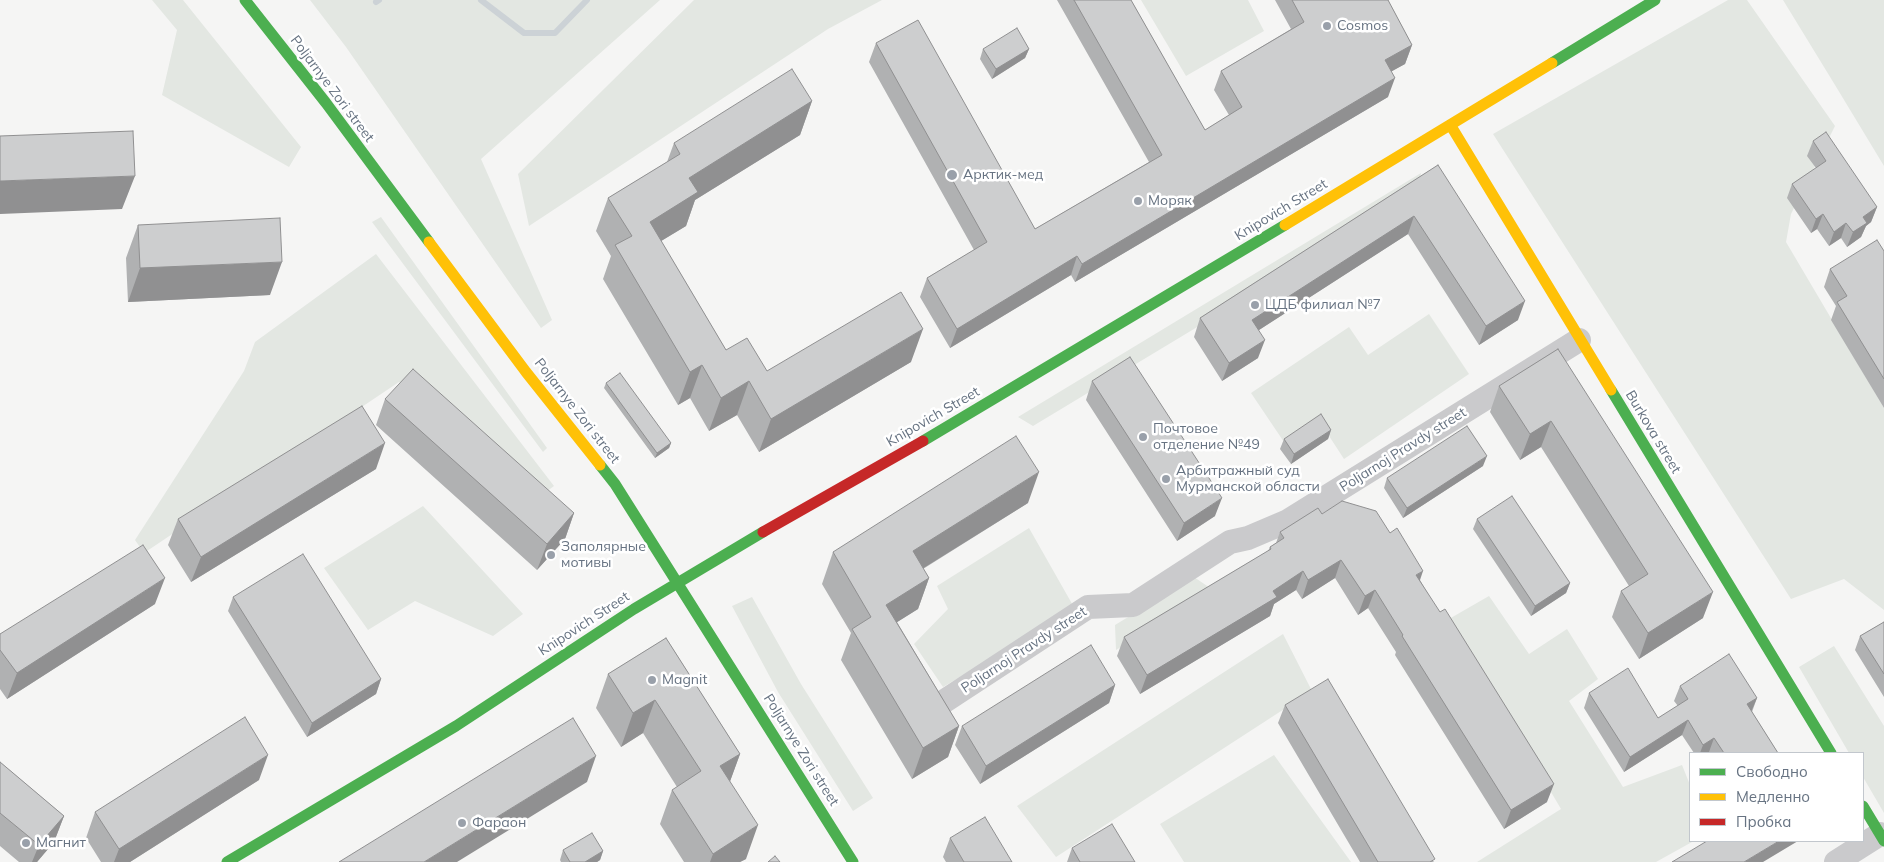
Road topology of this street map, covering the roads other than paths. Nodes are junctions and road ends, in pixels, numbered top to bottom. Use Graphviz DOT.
graph roads {
  1 [pos="246,0"];
  2 [pos="1655,0"];
  3 [pos="1451,126"];
  4 [pos="1579,340"];
  5 [pos="678,583"];
  6 [pos="937,706"];
  7 [pos="1830,752"];
  8 [pos="1864,808"];
  9 [pos="1882,837"];
  10 [pos="227,862"];
  11 [pos="853,862"];
  12 [pos="1836,862"];
  1 -- 5 [label="main road, Poljarnye Zori street"];
  2 -- 3 [label="main road, Knipovich Street"];
  3 -- 4 [label="main road, Burkova street"];
  3 -- 5 [label="main road, Knipovich Street"];
  4 -- 6 [label="street, Poljarnoj Pravdy street"];
  4 -- 7 [label="main road, Burkova street"];
  5 -- 10 [label="main road, Knipovich Street"];
  5 -- 11 [label="main road, Poljarnye Zori street"];
  8 -- 9 [label="main road"];
  9 -- 12 [label="street"];
}
